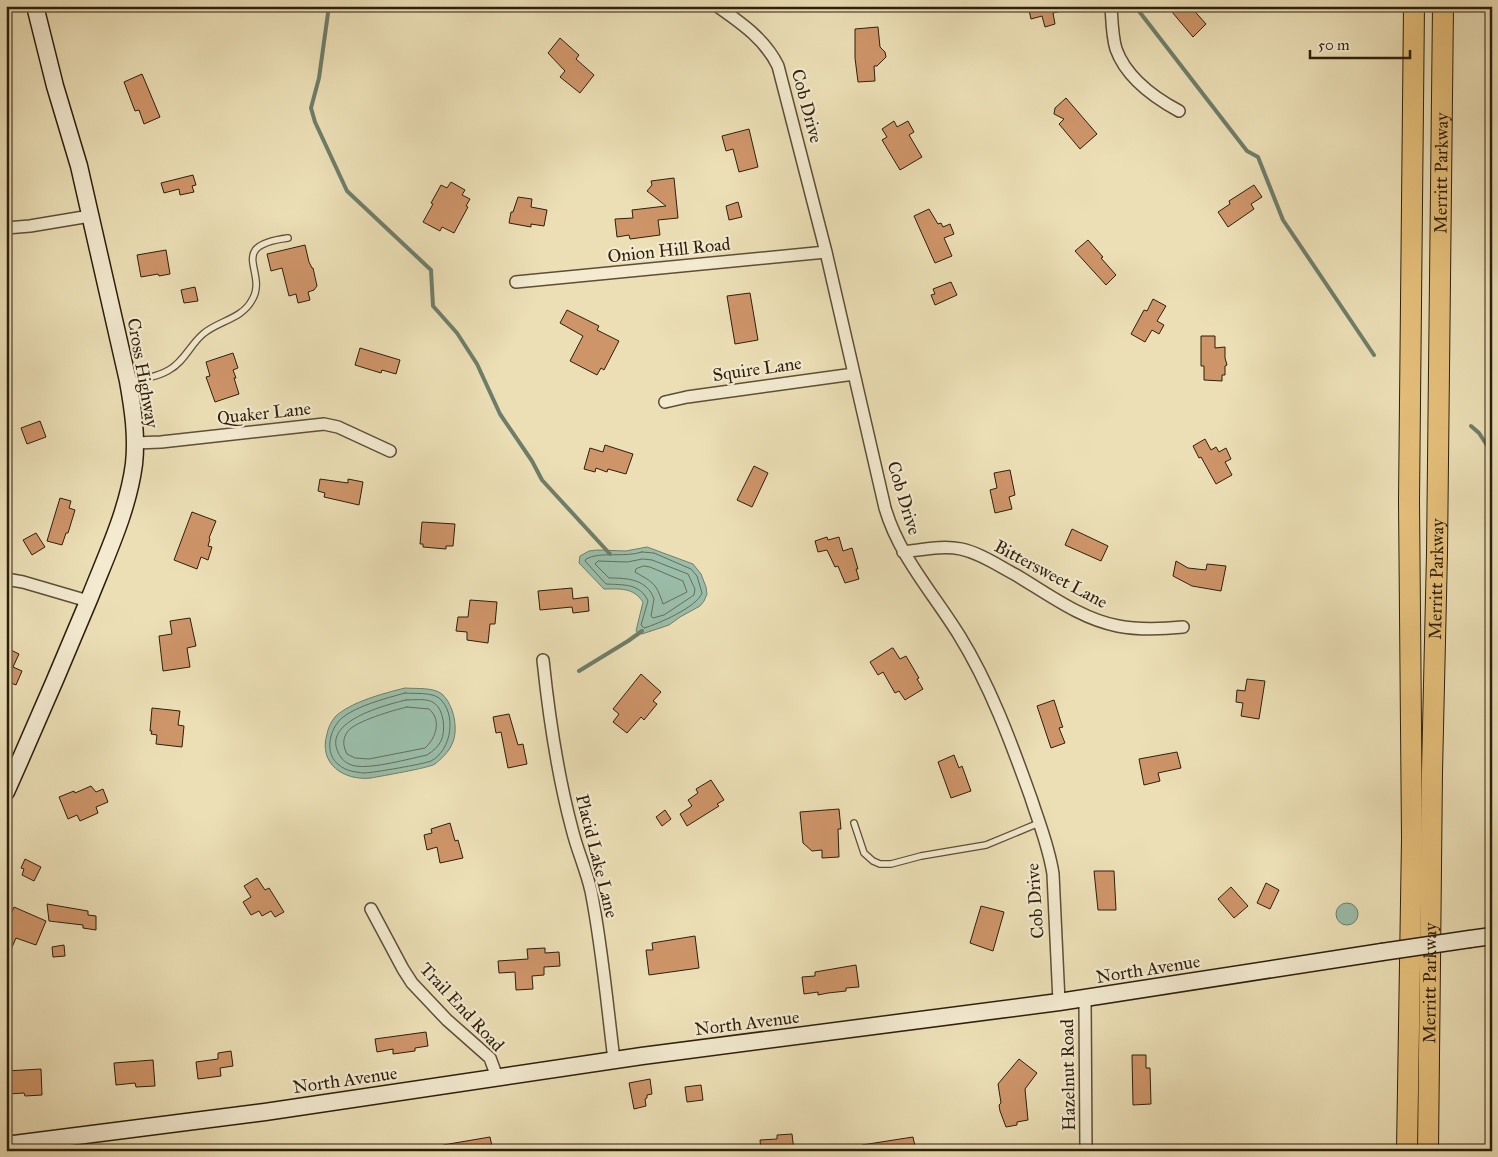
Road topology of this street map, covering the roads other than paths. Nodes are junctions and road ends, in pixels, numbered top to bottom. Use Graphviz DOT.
graph roads {
  1 [pos="35,6"];
  2 [pos="717,6"];
  3 [pos="1111,6"];
  4 [pos="1414,6"];
  5 [pos="1443,6"];
  6 [pos="1178,111"];
  7 [pos="90,216"];
  8 [pos="6,228"];
  9 [pos="288,238"];
  10 [pos="826,252"];
  11 [pos="516,282"];
  12 [pos="854,374"];
  13 [pos="128,381"];
  14 [pos="665,402"];
  15 [pos="135,443"];
  16 [pos="390,451"];
  17 [pos="903,552"];
  18 [pos="6,579"];
  19 [pos="88,601"];
  20 [pos="1183,627"];
  21 [pos="544,660"];
  22 [pos="6,792"];
  23 [pos="854,823"];
  24 [pos="1039,823"];
  25 [pos="371,908"];
  26 [pos="1492,936"];
  27 [pos="1085,999"];
  28 [pos="1059,1002"];
  29 [pos="614,1060"];
  30 [pos="497,1078"];
  31 [pos="6,1145"];
  32 [pos="1086,1151"];
  33 [pos="1407,1151"];
  34 [pos="1428,1151"];
  1 -- 7 [label="street, Cross Highway"];
  2 -- 10 [label="street, Cob Drive"];
  3 -- 6 [label="street"];
  4 -- 33 [label="highway, Merritt Parkway"];
  5 -- 34 [label="highway, Merritt Parkway"];
  7 -- 8 [label="street"];
  7 -- 13 [label="street, Cross Highway"];
  9 -- 13 [label="lane"];
  10 -- 11 [label="street, Onion Hill Road"];
  10 -- 12 [label="street, Cob Drive"];
  12 -- 14 [label="street, Squire Lane"];
  12 -- 17 [label="street, Cob Drive"];
  13 -- 15 [label="street, Cross Highway"];
  15 -- 16 [label="street, Quaker Lane"];
  15 -- 19 [label="street, Cross Highway"];
  17 -- 20 [label="street, Bittersweet Lane"];
  17 -- 24 [label="street, Cob Drive"];
  18 -- 19 [label="street"];
  19 -- 22 [label="street, Cross Highway"];
  21 -- 29 [label="street, Placid Lake Lane"];
  23 -- 24 [label="lane"];
  24 -- 28 [label="street, Cob Drive"];
  25 -- 30 [label="street, Trail End Road"];
  26 -- 27 [label="street, North Avenue, bridge"];
  27 -- 28 [label="street, North Avenue"];
  27 -- 32 [label="street, Hazelnut Road"];
  28 -- 29 [label="street, North Avenue"];
  29 -- 30 [label="street, North Avenue"];
  30 -- 31 [label="street, North Avenue"];
}
